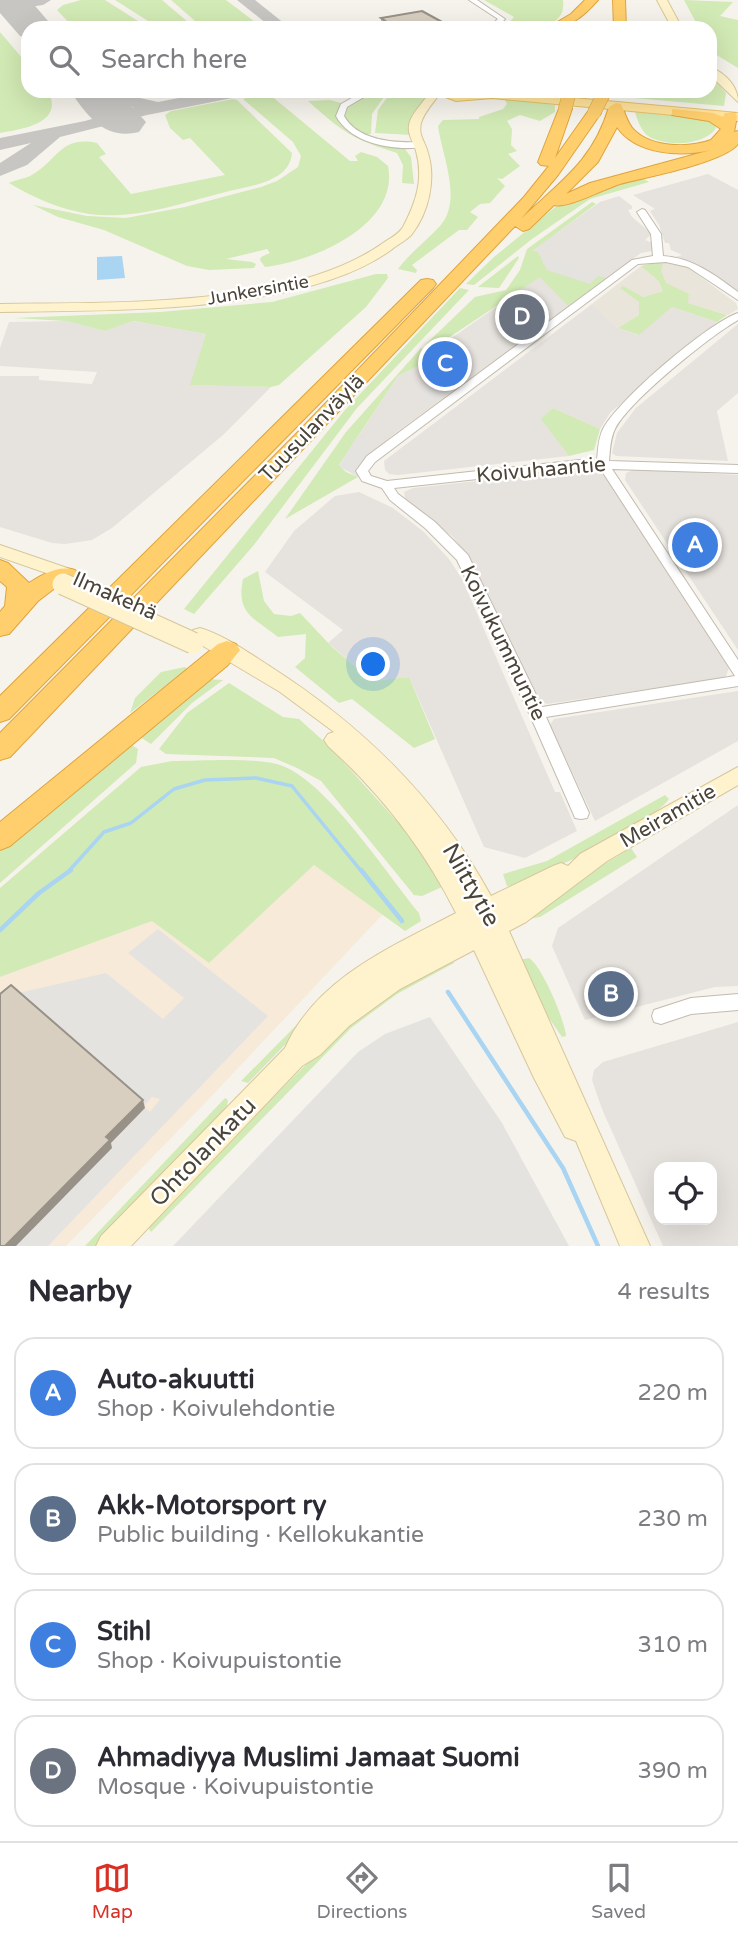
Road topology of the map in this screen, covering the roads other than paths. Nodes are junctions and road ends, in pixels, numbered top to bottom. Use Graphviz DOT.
graph roads {
  1 [pos="472,0"];
  2 [pos="592,0"];
  3 [pos="608,0"];
  4 [pos="619,0"];
  5 [pos="662,0"];
  6 [pos="500,21"];
  7 [pos="567,21"];
  8 [pos="588,21"];
  9 [pos="607,21"];
  10 [pos="620,21"];
  11 [pos="673,21"];
  12 [pos="717,76"];
  13 [pos="729,86"];
  14 [pos="357,98"];
  15 [pos="431,98"];
  16 [pos="451,98"];
  17 [pos="533,98"];
  18 [pos="556,98"];
  19 [pos="573,98"];
  20 [pos="586,98"];
  21 [pos="601,98"];
  22 [pos="614,98"];
  23 [pos="738,99"];
  24 [pos="580,111"];
  25 [pos="616,112"];
  26 [pos="677,112"];
  27 [pos="734,120"];
  28 [pos="420,143"];
  29 [pos="642,212"];
  30 [pos="532,218"];
  31 [pos="658,258"];
  32 [pos="738,297"];
  33 [pos="0,308"];
  34 [pos="427,308"];
  35 [pos="738,316"];
  36 [pos="603,464"];
  37 [pos="738,469"];
  38 [pos="386,485"];
  39 [pos="0,551"];
  40 [pos="0,562"];
  41 [pos="0,568"];
  42 [pos="63,579"];
  43 [pos="17,608"];
  44 [pos="0,628"];
  45 [pos="223,654"];
  46 [pos="738,672"];
  47 [pos="738,681"];
  48 [pos="0,712"];
  49 [pos="537,713"];
  50 [pos="0,750"];
  51 [pos="738,775"];
  52 [pos="581,813"];
  53 [pos="0,838"];
  54 [pos="482,921"];
  55 [pos="738,1002"];
  56 [pos="661,1016"];
  57 [pos="615,1198"];
  58 [pos="111,1246"];
  59 [pos="635,1246"];
  1 -- 6 [label="street"];
  2 -- 7 [label="highway"];
  2 -- 8 [label="highway"];
  3 -- 9 [label="highway"];
  4 -- 10 [label="highway"];
  5 -- 11 [label="main road"];
  12 -- 13 [label="main road"];
  13 -- 23 [label="main road"];
  13 -- 27 [label="main road"];
  14 -- 28 [label="street"];
  15 -- 28 [label="main road, Junkersintie"];
  16 -- 28 [label="main road, Junkersintie"];
  17 -- 26 [label="main road"];
  18 -- 27 [label="main road"];
  19 -- 24 [label="highway, bridge"];
  20 -- 24 [label="highway, Tuusulanväylä"];
  21 -- 24 [label="highway, Tuusulanväylä, bridge"];
  22 -- 25 [label="highway"];
  24 -- 34 [label="highway, Tuusulanväylä"];
  24 -- 48 [label="highway, Tuusulanväylä"];
  25 -- 27 [label="highway"];
  25 -- 30 [label="highway"];
  26 -- 27 [label="highway"];
  27 -- 30 [label="highway"];
  28 -- 33 [label="main road, Junkersintie"];
  29 -- 31 [label="street"];
  30 -- 34 [label="highway"];
  31 -- 32 [label="street"];
  31 -- 38 [label="street, Koivukummuntie"];
  34 -- 50 [label="highway, Tuusulanväylä"];
  35 -- 36 [label="street"];
  36 -- 37 [label="street, Koivuhaantie"];
  36 -- 38 [label="street, Koivuhaantie"];
  36 -- 46 [label="street"];
  38 -- 49 [label="street, Koivukummuntie"];
  39 -- 42 [label="main road, Ilmakehä"];
  40 -- 42 [label="main road, Ilmakehä"];
  41 -- 43 [label="highway"];
  42 -- 43 [label="highway"];
  42 -- 45 [label="main road, Ilmakehä, bridge"];
  43 -- 44 [label="highway"];
  45 -- 53 [label="highway"];
  45 -- 54 [label="main road, Niittytie"];
  47 -- 49 [label="street"];
  49 -- 52 [label="street, Koivukummuntie"];
  51 -- 54 [label="main road, Meiramitie"];
  54 -- 57 [label="main road, Niittytie"];
  54 -- 58 [label="main road, Ohtolankatu"];
  55 -- 56 [label="street"];
  57 -- 59 [label="main road, Niittytie"];
}
